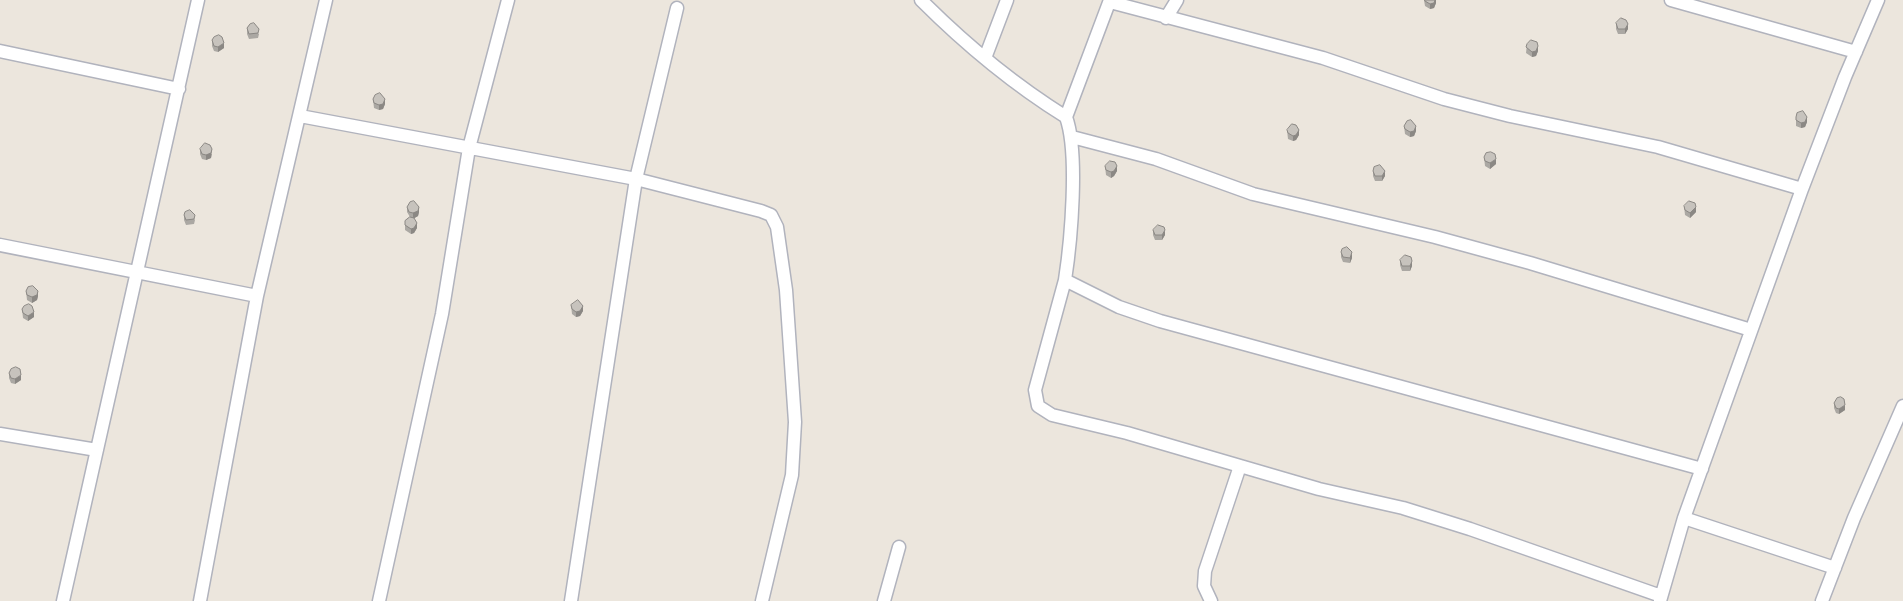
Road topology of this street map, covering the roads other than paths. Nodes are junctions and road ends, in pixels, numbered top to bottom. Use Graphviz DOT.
graph roads {
  1 [pos="198,0"];
  2 [pos="326,0"];
  3 [pos="508,0"];
  4 [pos="921,0"];
  5 [pos="1006,0"];
  6 [pos="1177,0"];
  7 [pos="1671,0"];
  8 [pos="1878,0"];
  9 [pos="1110,1"];
  10 [pos="677,8"];
  11 [pos="1166,18"];
  12 [pos="0,51"];
  13 [pos="1856,52"];
  14 [pos="986,58"];
  15 [pos="179,88"];
  16 [pos="300,116"];
  17 [pos="1066,117"];
  18 [pos="1072,137"];
  19 [pos="470,148"];
  20 [pos="636,179"];
  21 [pos="1802,189"];
  22 [pos="0,245"];
  23 [pos="138,272"];
  24 [pos="1065,280"];
  25 [pos="257,296"];
  26 [pos="1751,330"];
  27 [pos="1903,406"];
  28 [pos="0,434"];
  29 [pos="97,450"];
  30 [pos="1240,466"];
  31 [pos="1702,469"];
  32 [pos="1684,518"];
  33 [pos="899,547"];
  34 [pos="1835,568"];
  35 [pos="1660,599"];
  36 [pos="63,601"];
  37 [pos="200,601"];
  38 [pos="378,601"];
  39 [pos="571,601"];
  40 [pos="762,601"];
  41 [pos="884,601"];
  42 [pos="1211,601"];
  43 [pos="1822,601"];
  1 -- 15 [label="street"];
  2 -- 16 [label="street"];
  3 -- 19 [label="street"];
  4 -- 14 [label="street"];
  5 -- 14 [label="street"];
  6 -- 11 [label="street"];
  7 -- 13 [label="street"];
  8 -- 13 [label="street"];
  9 -- 11 [label="street"];
  9 -- 17 [label="street"];
  10 -- 20 [label="street"];
  11 -- 21 [label="street"];
  12 -- 15 [label="street"];
  13 -- 21 [label="street"];
  14 -- 17 [label="street"];
  15 -- 23 [label="street"];
  16 -- 19 [label="street"];
  16 -- 25 [label="street"];
  17 -- 18 [label="street"];
  18 -- 24 [label="street"];
  18 -- 26 [label="street"];
  19 -- 20 [label="street"];
  19 -- 38 [label="street"];
  20 -- 39 [label="street"];
  20 -- 40 [label="street"];
  21 -- 26 [label="street"];
  22 -- 23 [label="street"];
  23 -- 25 [label="street"];
  23 -- 29 [label="street"];
  24 -- 30 [label="street"];
  24 -- 31 [label="street"];
  25 -- 37 [label="street"];
  26 -- 31 [label="street"];
  27 -- 34 [label="street"];
  28 -- 29 [label="street"];
  29 -- 36 [label="street"];
  30 -- 35 [label="street"];
  30 -- 42 [label="street"];
  31 -- 32 [label="street"];
  32 -- 34 [label="street"];
  32 -- 35 [label="street"];
  33 -- 41 [label="street"];
  34 -- 43 [label="street"];
}
